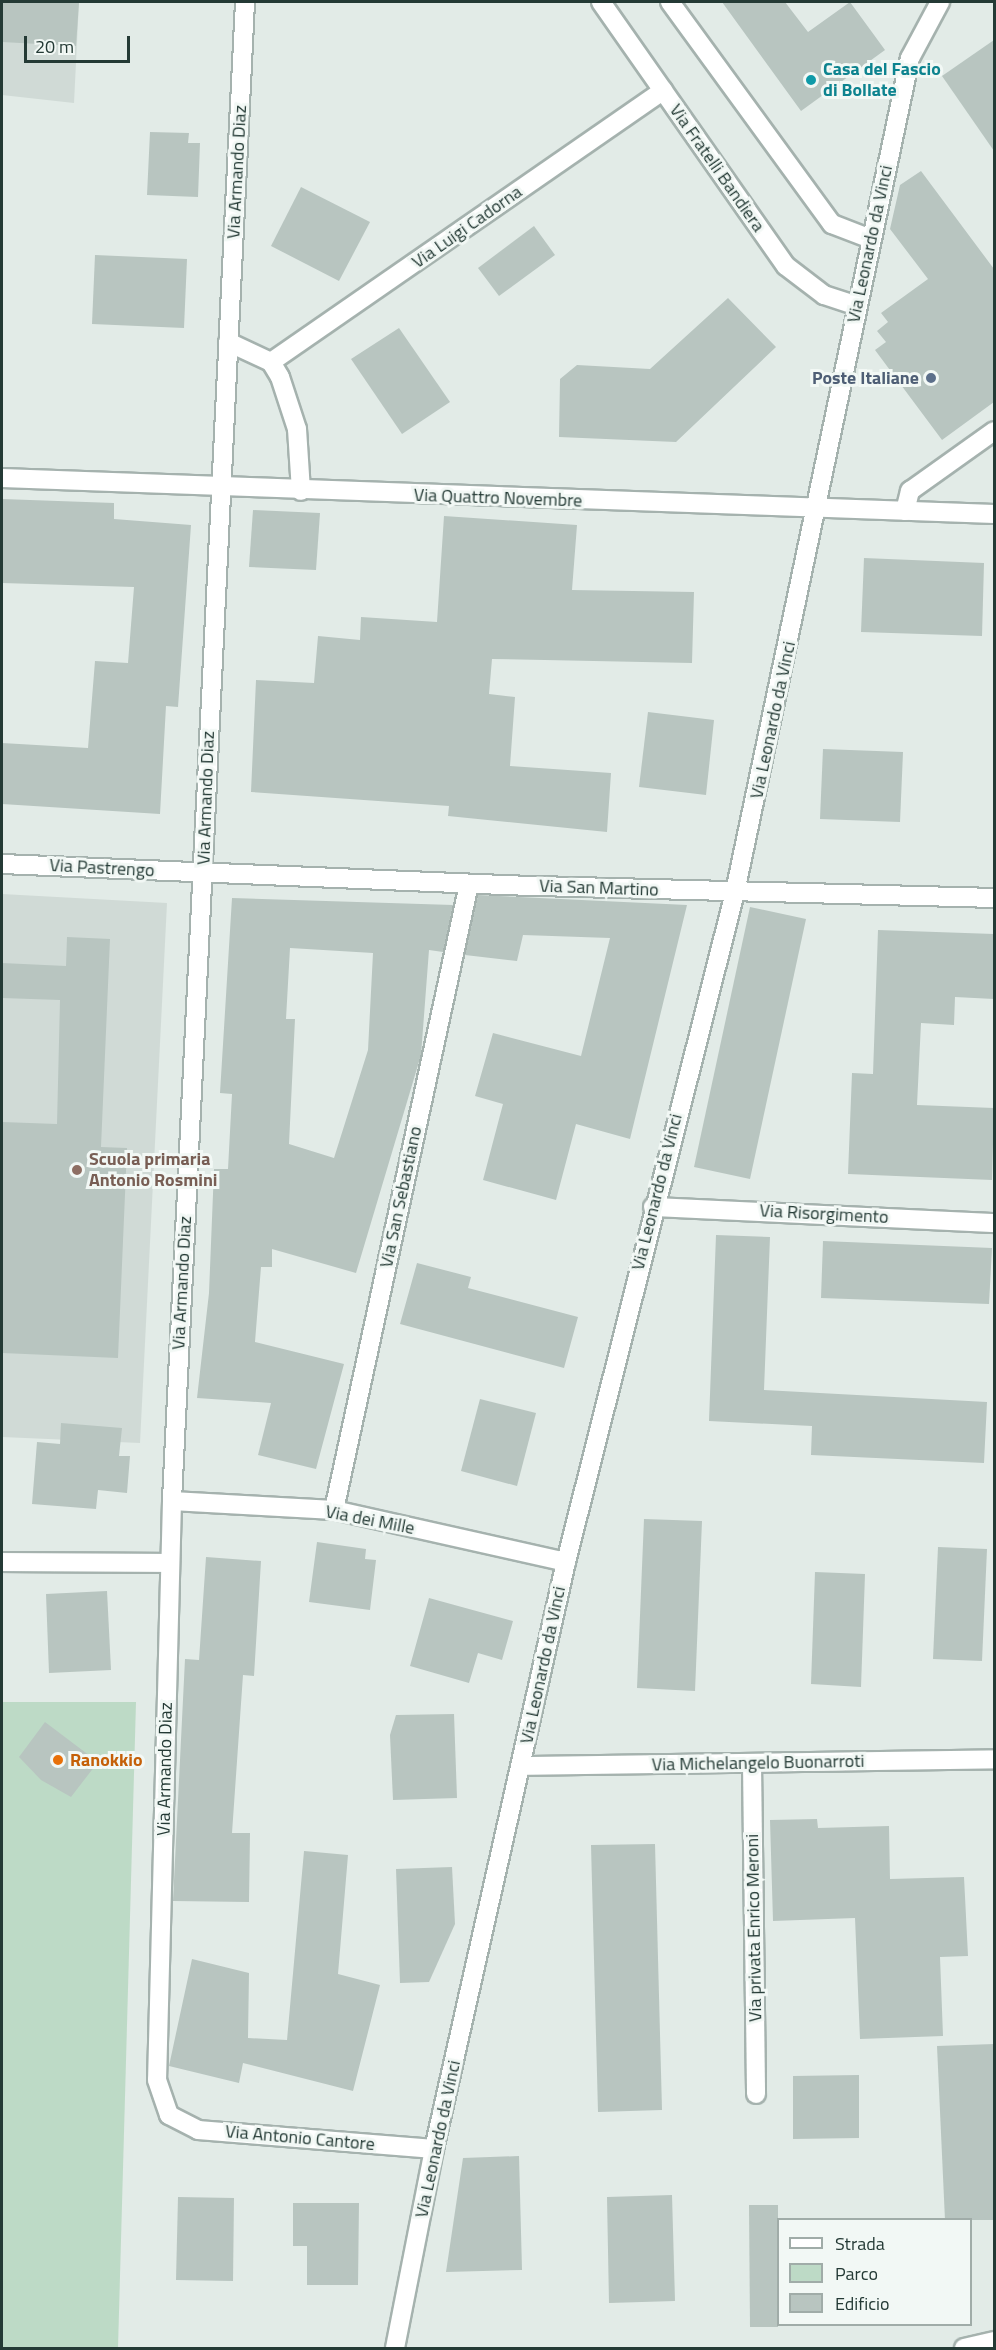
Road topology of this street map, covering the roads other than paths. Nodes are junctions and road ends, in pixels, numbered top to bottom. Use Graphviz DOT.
graph roads {
  1 [pos="245,2"];
  2 [pos="601,2"];
  3 [pos="670,2"];
  4 [pos="940,2"];
  5 [pos="663,91"];
  6 [pos="871,239"];
  7 [pos="856,306"];
  8 [pos="228,342"];
  9 [pos="271,362"];
  10 [pos="994,431"];
  11 [pos="2,478"];
  12 [pos="219,486"];
  13 [pos="301,491"];
  14 [pos="818,508"];
  15 [pos="905,511"];
  16 [pos="994,514"];
  17 [pos="2,864"];
  18 [pos="203,873"];
  19 [pos="469,884"];
  20 [pos="735,892"];
  21 [pos="994,898"];
  22 [pos="653,1207"];
  23 [pos="994,1223"];
  24 [pos="172,1501"];
  25 [pos="334,1510"];
  26 [pos="2,1562"];
  27 [pos="566,1562"];
  28 [pos="170,1563"];
  29 [pos="994,1759"];
  30 [pos="752,1763"];
  31 [pos="521,1766"];
  32 [pos="756,2094"];
  33 [pos="169,2115"];
  34 [pos="435,2149"];
  35 [pos="994,2341"];
  36 [pos="395,2349"];
  37 [pos="964,2349"];
  1 -- 8 [label="street, Via Armando Diaz"];
  2 -- 5 [label="street, Via Fratelli Bandiera"];
  3 -- 6 [label="street"];
  4 -- 6 [label="street, Via Leonardo da Vinci"];
  5 -- 7 [label="street, Via Fratelli Bandiera"];
  5 -- 9 [label="street, Via Luigi Cadorna"];
  6 -- 7 [label="street, Via Leonardo da Vinci"];
  7 -- 14 [label="street, Via Leonardo da Vinci"];
  8 -- 9 [label="street"];
  8 -- 12 [label="street, Via Armando Diaz"];
  9 -- 13 [label="street"];
  10 -- 15 [label="street"];
  11 -- 12 [label="street, Via Quattro Novembre"];
  12 -- 13 [label="street, Via Quattro Novembre"];
  12 -- 18 [label="street, Via Armando Diaz"];
  13 -- 14 [label="street, Via Quattro Novembre"];
  14 -- 15 [label="street, Via Quattro Novembre"];
  14 -- 20 [label="street, Via Leonardo da Vinci"];
  15 -- 16 [label="street, Via Quattro Novembre"];
  17 -- 18 [label="street, Via Pastrengo"];
  18 -- 19 [label="street, Via San Martino"];
  18 -- 24 [label="street, Via Armando Diaz"];
  19 -- 20 [label="street, Via San Martino"];
  19 -- 25 [label="street, Via San Sebastiano"];
  20 -- 21 [label="street, Via San Martino"];
  20 -- 22 [label="street, Via Leonardo da Vinci"];
  22 -- 23 [label="street, Via Risorgimento"];
  22 -- 27 [label="street, Via Leonardo da Vinci"];
  24 -- 25 [label="street, Via dei Mille"];
  24 -- 28 [label="street, Via Armando Diaz"];
  25 -- 27 [label="street, Via dei Mille"];
  26 -- 28 [label="street"];
  27 -- 31 [label="street, Via Leonardo da Vinci"];
  28 -- 33 [label="street, Via Armando Diaz"];
  29 -- 30 [label="street, Via Michelangelo Buonarroti"];
  30 -- 31 [label="street, Via Michelangelo Buonarroti"];
  30 -- 32 [label="street, Via privata Enrico Meroni"];
  31 -- 34 [label="street, Via Leonardo da Vinci"];
  33 -- 34 [label="street, Via Antonio Cantore"];
  34 -- 36 [label="street, Via Leonardo da Vinci"];
  35 -- 37 [label="street"];
}
